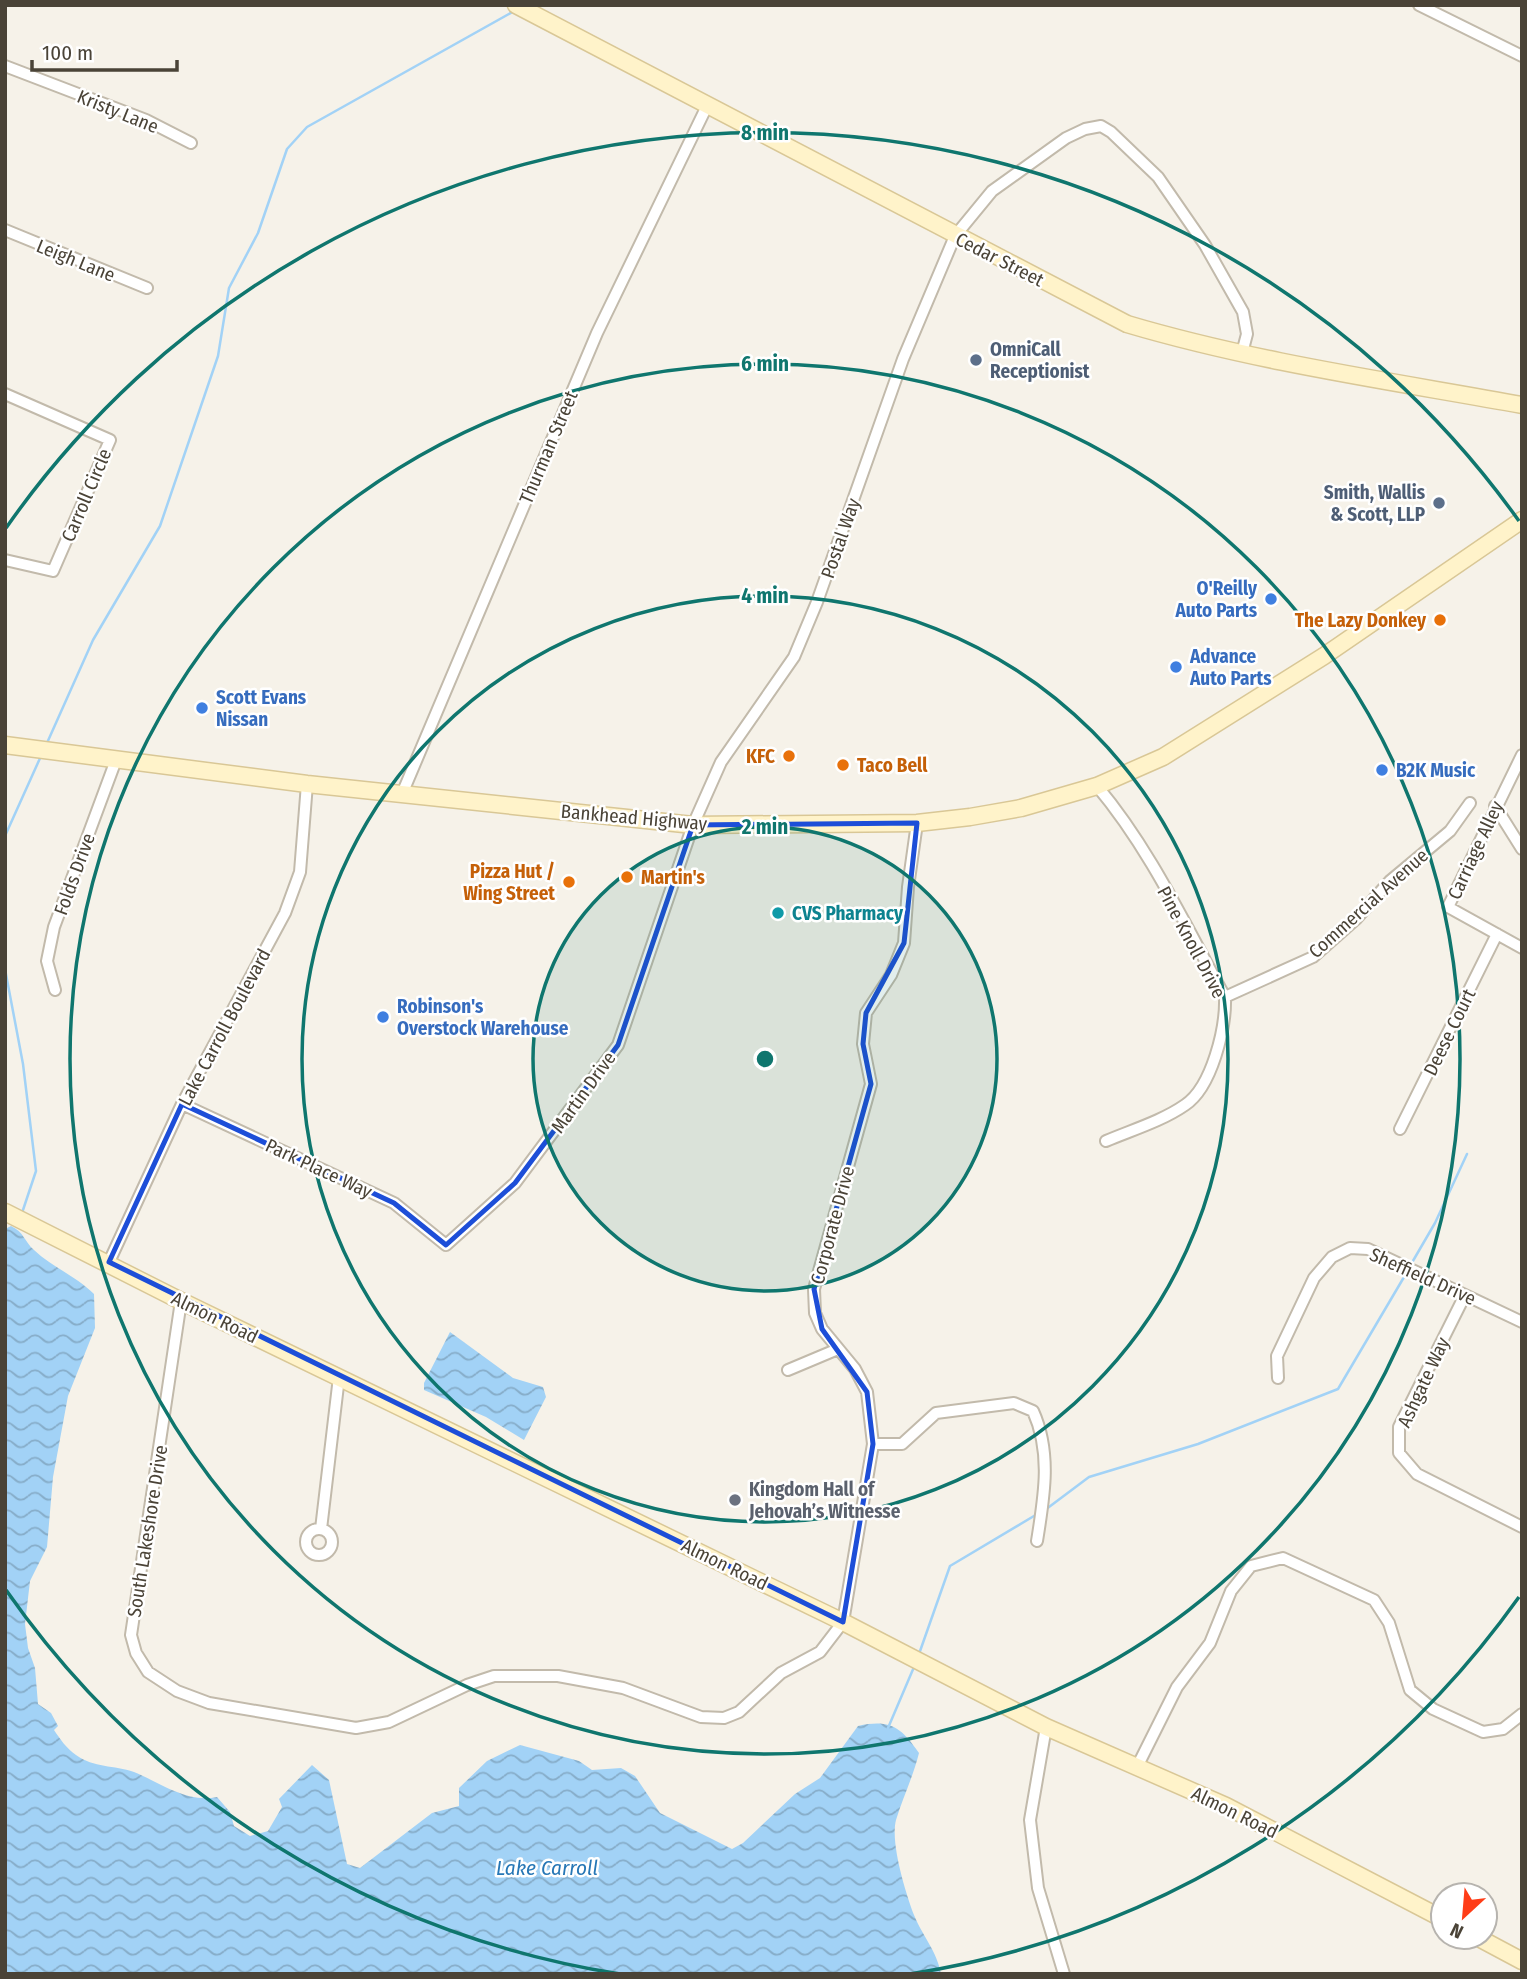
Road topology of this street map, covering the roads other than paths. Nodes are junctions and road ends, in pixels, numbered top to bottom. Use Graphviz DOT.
graph roads {
  1 [pos="516,5"];
  2 [pos="1419,5"];
  3 [pos="1522,56"];
  4 [pos="5,66"];
  5 [pos="707,106"];
  6 [pos="191,143"];
  7 [pos="5,230"];
  8 [pos="955,236"];
  9 [pos="147,288"];
  10 [pos="1241,353"];
  11 [pos="5,394"];
  12 [pos="1522,405"];
  13 [pos="1522,520"];
  14 [pos="5,560"];
  15 [pos="5,746"];
  16 [pos="1522,755"];
  17 [pos="116,760"];
  18 [pos="307,784"];
  19 [pos="1097,786"];
  20 [pos="402,794"];
  21 [pos="1470,803"];
  22 [pos="1495,806"];
  23 [pos="918,823"];
  24 [pos="693,825"];
  25 [pos="1522,849"];
  26 [pos="1497,934"];
  27 [pos="1522,948"];
  28 [pos="55,990"];
  29 [pos="1225,997"];
  30 [pos="182,1104"];
  31 [pos="1400,1129"];
  32 [pos="1106,1141"];
  33 [pos="5,1212"];
  34 [pos="446,1245"];
  35 [pos="109,1262"];
  36 [pos="1465,1295"];
  37 [pos="181,1301"];
  38 [pos="1522,1322"];
  39 [pos="838,1349"];
  40 [pos="788,1370"];
  41 [pos="339,1377"];
  42 [pos="1278,1378"];
  43 [pos="873,1444"];
  44 [pos="1522,1527"];
  45 [pos="321,1530"];
  46 [pos="1037,1541"];
  47 [pos="843,1622"];
  48 [pos="1522,1714"];
  49 [pos="1046,1727"];
  50 [pos="1137,1767"];
  51 [pos="1429,1912"];
  52 [pos="1499,1949"];
  53 [pos="1522,1961"];
  54 [pos="1064,1974"];
  1 -- 5 [label="street, Cedar Street"];
  2 -- 3 [label="street"];
  4 -- 6 [label="street, Kristy Lane"];
  5 -- 8 [label="street, Cedar Street"];
  5 -- 20 [label="street, Thurman Street"];
  7 -- 9 [label="street, Leigh Lane"];
  8 -- 10 [label="street, Cedar Street"];
  8 -- 10 [label="street, Postal Way"];
  8 -- 24 [label="street, Postal Way"];
  10 -- 12 [label="street, Cedar Street"];
  11 -- 14 [label="street, Carroll Circle"];
  13 -- 19 [label="street, Bankhead Highway"];
  15 -- 17 [label="street, Bankhead Highway"];
  16 -- 22 [label="street, Carriage Alley"];
  17 -- 18 [label="street, Bankhead Highway"];
  17 -- 28 [label="street, Folds Drive"];
  18 -- 20 [label="street, Bankhead Highway"];
  18 -- 30 [label="street, Lake Carroll Boulevard"];
  19 -- 23 [label="street, Bankhead Highway"];
  19 -- 29 [label="street, Pine Knoll Drive"];
  20 -- 24 [label="street, Bankhead Highway"];
  21 -- 29 [label="street, Commercial Avenue"];
  22 -- 25 [label="street"];
  22 -- 26 [label="street, Carriage Alley"];
  23 -- 24 [label="street, Bankhead Highway"];
  23 -- 39 [label="street, Corporate Drive"];
  24 -- 34 [label="street, Martin Drive"];
  26 -- 27 [label="street"];
  26 -- 31 [label="street, Deese Court"];
  29 -- 32 [label="street, Pine Knoll Drive"];
  30 -- 34 [label="street, Park Place Way"];
  30 -- 35 [label="street, Lake Carroll Boulevard"];
  33 -- 35 [label="street, Almon Road"];
  35 -- 37 [label="street, Almon Road"];
  36 -- 38 [label="street, Sheffield Drive"];
  36 -- 42 [label="street, Sheffield Drive"];
  36 -- 44 [label="street, Ashgate Way"];
  37 -- 41 [label="street, Almon Road"];
  37 -- 47 [label="street, South Lakeshore Drive"];
  39 -- 40 [label="street"];
  39 -- 43 [label="street, Corporate Drive"];
  41 -- 45 [label="street"];
  41 -- 47 [label="street, Almon Road"];
  43 -- 46 [label="street"];
  43 -- 47 [label="street, Corporate Drive"];
  47 -- 49 [label="street, Almon Road"];
  48 -- 50 [label="street"];
  49 -- 50 [label="street, Almon Road"];
  49 -- 54 [label="street"];
  50 -- 51 [label="street, Almon Road"];
  52 -- 53 [label="street"];
}
